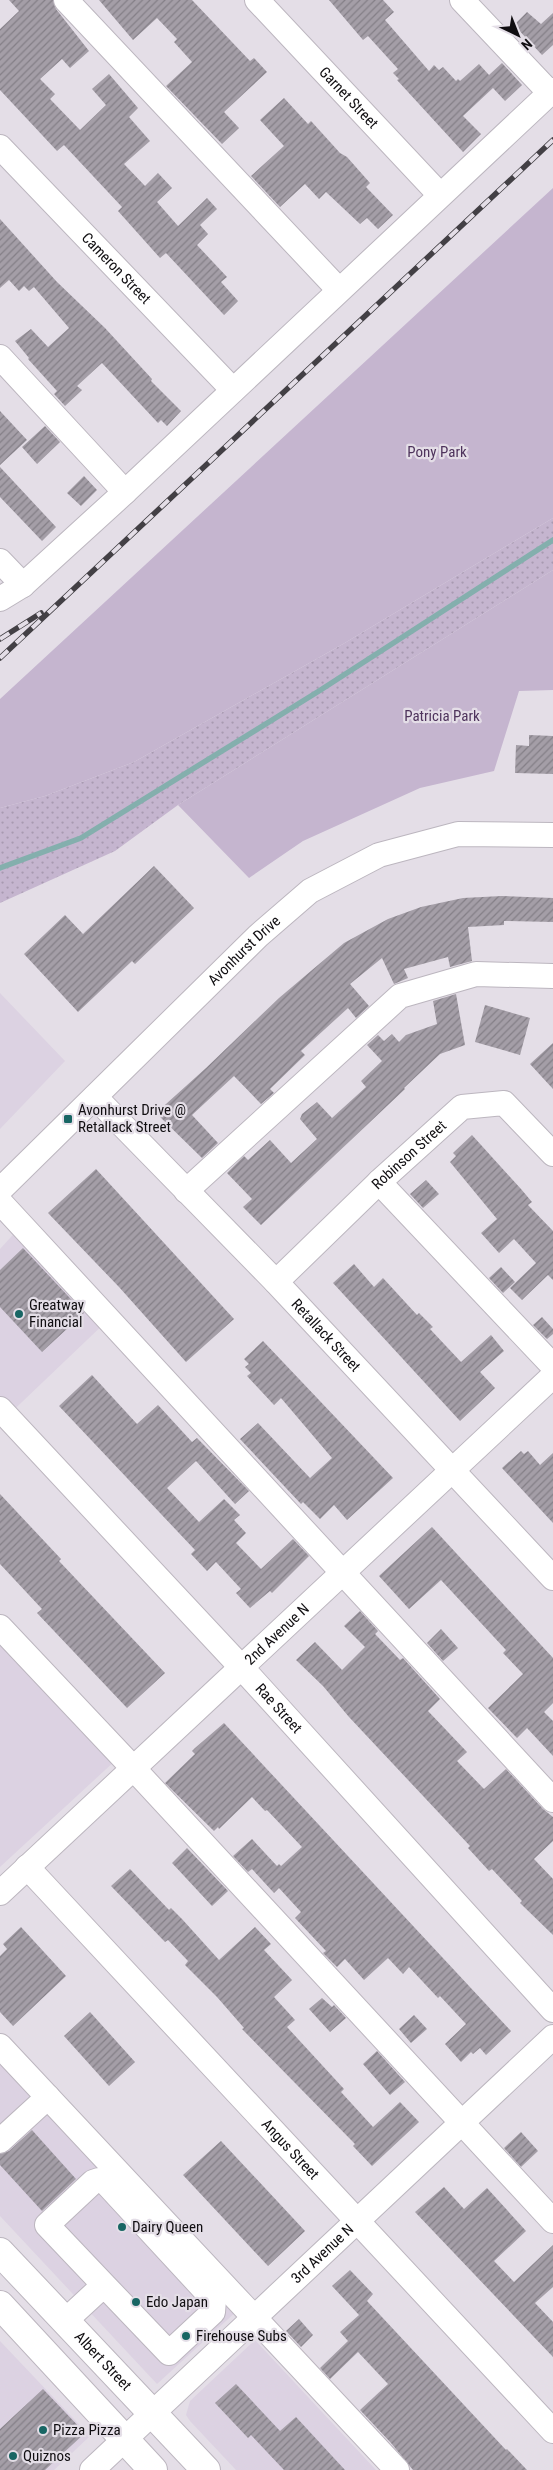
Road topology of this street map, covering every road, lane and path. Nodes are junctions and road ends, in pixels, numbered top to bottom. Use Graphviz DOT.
graph roads {
  1 [pos="66,0"];
  2 [pos="257,0"];
  3 [pos="462,0"];
  4 [pos="552,91"];
  5 [pos="0,147"];
  6 [pos="440,195"];
  7 [pos="339,290"];
  8 [pos="0,357"];
  9 [pos="233,390"];
  10 [pos="125,492"];
  11 [pos="0,561"];
  12 [pos="23,585"];
  13 [pos="0,599"];
  14 [pos="553,835"];
  15 [pos="553,976"];
  16 [pos="95,1098"];
  17 [pos="553,1154"];
  18 [pos="379,1182"];
  19 [pos="0,1190"];
  20 [pos="186,1191"];
  21 [pos="0,1202"];
  22 [pos="276,1282"];
  23 [pos="553,1366"];
  24 [pos="553,1376"];
  25 [pos="0,1409"];
  26 [pos="453,1470"];
  27 [pos="342,1574"];
  28 [pos="553,1578"];
  29 [pos="0,1627"];
  30 [pos="242,1668"];
  31 [pos="134,1769"];
  32 [pos="553,1800"];
  33 [pos="27,1867"];
  34 [pos="0,1892"];
  35 [pos="553,2010"];
  36 [pos="553,2037"];
  37 [pos="0,2046"];
  38 [pos="48,2097"];
  39 [pos="462,2122"];
  40 [pos="0,2141"];
  41 [pos="553,2221"];
  42 [pos="356,2222"];
  43 [pos="0,2252"];
  44 [pos="104,2285"];
  45 [pos="0,2305"];
  46 [pos="255,2317"];
  47 [pos="65,2321"];
  48 [pos="153,2413"];
  49 [pos="553,2431"];
  50 [pos="125,2439"];
  51 [pos="92,2470"];
  52 [pos="153,2470"];
  53 [pos="206,2470"];
  54 [pos="397,2470"];
  1 -- 7 [label="street"];
  2 -- 6 [label="street, Garnet Street"];
  3 -- 4 [label="street"];
  4 -- 6 [label="street"];
  5 -- 9 [label="street, Cameron Street"];
  6 -- 7 [label="street"];
  7 -- 9 [label="street"];
  8 -- 10 [label="street"];
  9 -- 10 [label="street"];
  10 -- 12 [label="street"];
  11 -- 12 [label="street"];
  12 -- 13 [label="street"];
  14 -- 16 [label="street, Avonhurst Drive"];
  15 -- 20 [label="street"];
  16 -- 19 [label="street, Avonhurst Drive"];
  16 -- 20 [label="street, Retallack Street"];
  17 -- 18 [label="street, Robinson Street"];
  18 -- 22 [label="street, Robinson Street"];
  18 -- 23 [label="street"];
  20 -- 22 [label="street, Retallack Street"];
  21 -- 27 [label="street"];
  22 -- 26 [label="street, Retallack Street"];
  24 -- 26 [label="street, 2nd Avenue N"];
  25 -- 30 [label="street, Rae Street"];
  26 -- 27 [label="street, 2nd Avenue N"];
  26 -- 28 [label="street, Retallack Street"];
  27 -- 30 [label="street, 2nd Avenue N"];
  27 -- 32 [label="street"];
  29 -- 31 [label="street"];
  30 -- 31 [label="street, 2nd Avenue N"];
  30 -- 35 [label="street, Rae Street"];
  31 -- 33 [label="street, 2nd Avenue N"];
  31 -- 39 [label="street"];
  33 -- 34 [label="street, 2nd Avenue N"];
  33 -- 42 [label="street, Angus Street"];
  36 -- 39 [label="street, 3rd Avenue N"];
  37 -- 38 [label="street"];
  38 -- 40 [label="street"];
  38 -- 46 [label="street"];
  39 -- 41 [label="street"];
  39 -- 42 [label="street, 3rd Avenue N"];
  42 -- 46 [label="street, 3rd Avenue N"];
  42 -- 49 [label="street, Angus Street"];
  43 -- 47 [label="main road, Albert Street"];
  44 -- 44 [label="street"];
  44 -- 47 [label="street"];
  45 -- 50 [label="main road"];
  46 -- 48 [label="street, 3rd Avenue N"];
  46 -- 54 [label="street"];
  47 -- 48 [label="main road, Albert Street"];
  48 -- 50 [label="street, 3rd Avenue N"];
  48 -- 53 [label="main road, Albert Street"];
  50 -- 51 [label="street, 3rd Avenue N"];
  50 -- 52 [label="main road"];
}
